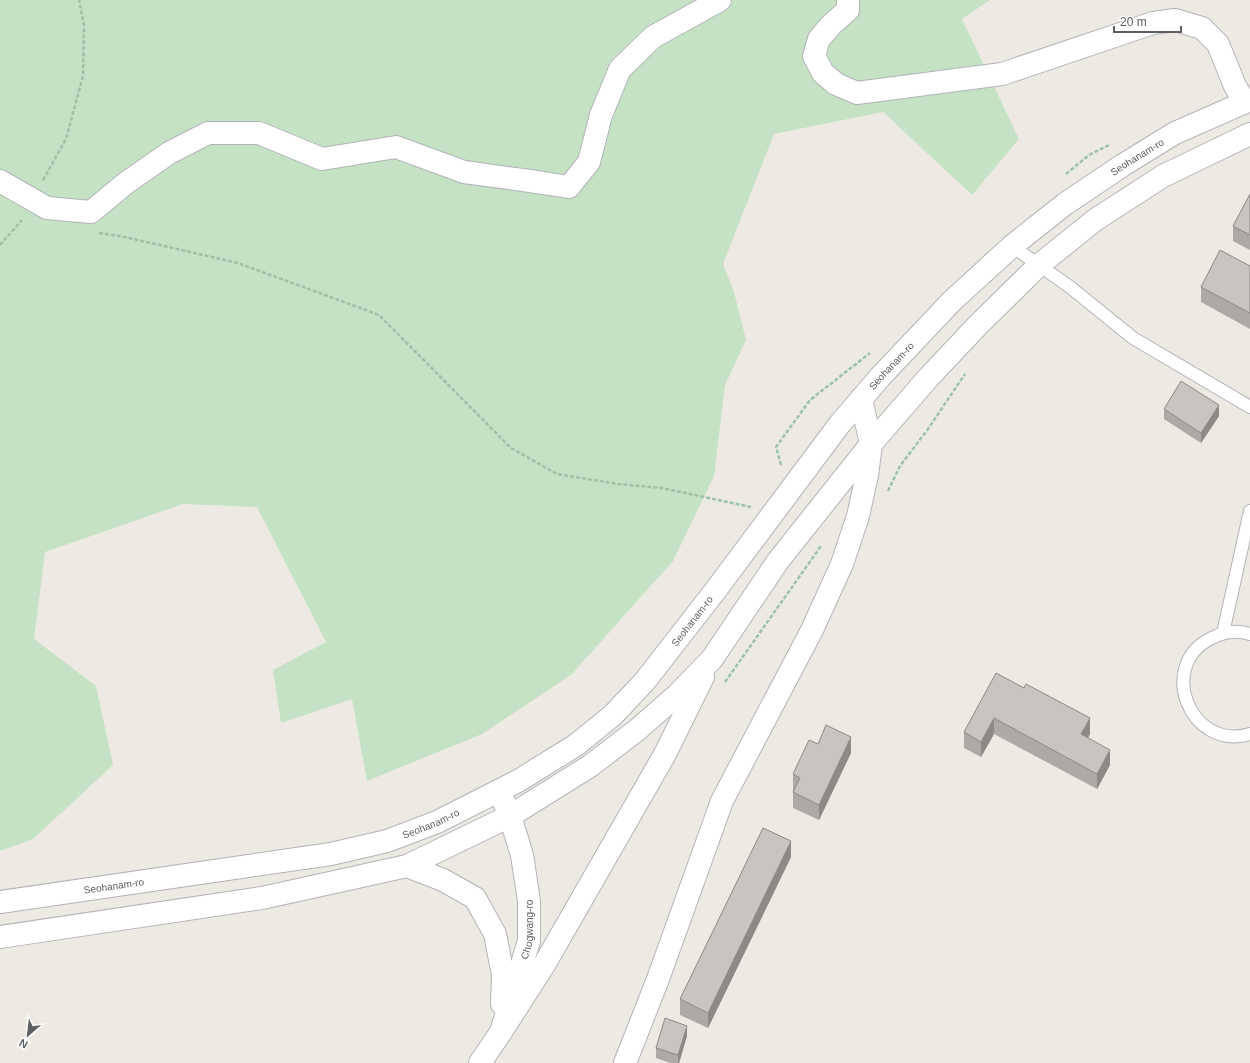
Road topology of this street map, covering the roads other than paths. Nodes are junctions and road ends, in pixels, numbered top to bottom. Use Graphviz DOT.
graph roads {
  1 [pos="720,0"];
  2 [pos="848,0"];
  3 [pos="1247,101"];
  4 [pos="1250,134"];
  5 [pos="0,181"];
  6 [pos="1012,246"];
  7 [pos="1039,265"];
  8 [pos="861,399"];
  9 [pos="1250,407"];
  10 [pos="872,444"];
  11 [pos="1250,511"];
  12 [pos="1223,633"];
  13 [pos="1250,634"];
  14 [pos="712,659"];
  15 [pos="1250,734"];
  16 [pos="499,790"];
  17 [pos="510,816"];
  18 [pos="407,866"];
  19 [pos="0,902"];
  20 [pos="0,937"];
  21 [pos="501,1032"];
  22 [pos="480,1063"];
  23 [pos="625,1063"];
  1 -- 5 [label="main road"];
  2 -- 3 [label="main road"];
  3 -- 6 [label="main road, Seohanam-ro"];
  4 -- 7 [label="main road"];
  6 -- 7 [label="lane"];
  6 -- 8 [label="main road, Seohanam-ro"];
  7 -- 9 [label="lane"];
  7 -- 10 [label="main road"];
  8 -- 10 [label="main road"];
  8 -- 16 [label="main road, Seohanam-ro"];
  10 -- 14 [label="main road"];
  10 -- 23 [label="main road"];
  11 -- 12 [label="lane"];
  12 -- 13 [label="lane"];
  12 -- 15 [label="lane"];
  14 -- 17 [label="main road"];
  14 -- 21 [label="main road"];
  16 -- 17 [label="main road, Chogwang-ro"];
  16 -- 19 [label="main road, Seohanam-ro"];
  17 -- 18 [label="main road"];
  17 -- 21 [label="main road, Chogwang-ro"];
  18 -- 20 [label="main road"];
  18 -- 21 [label="main road"];
  21 -- 22 [label="main road, Chogwang-ro"];
}
